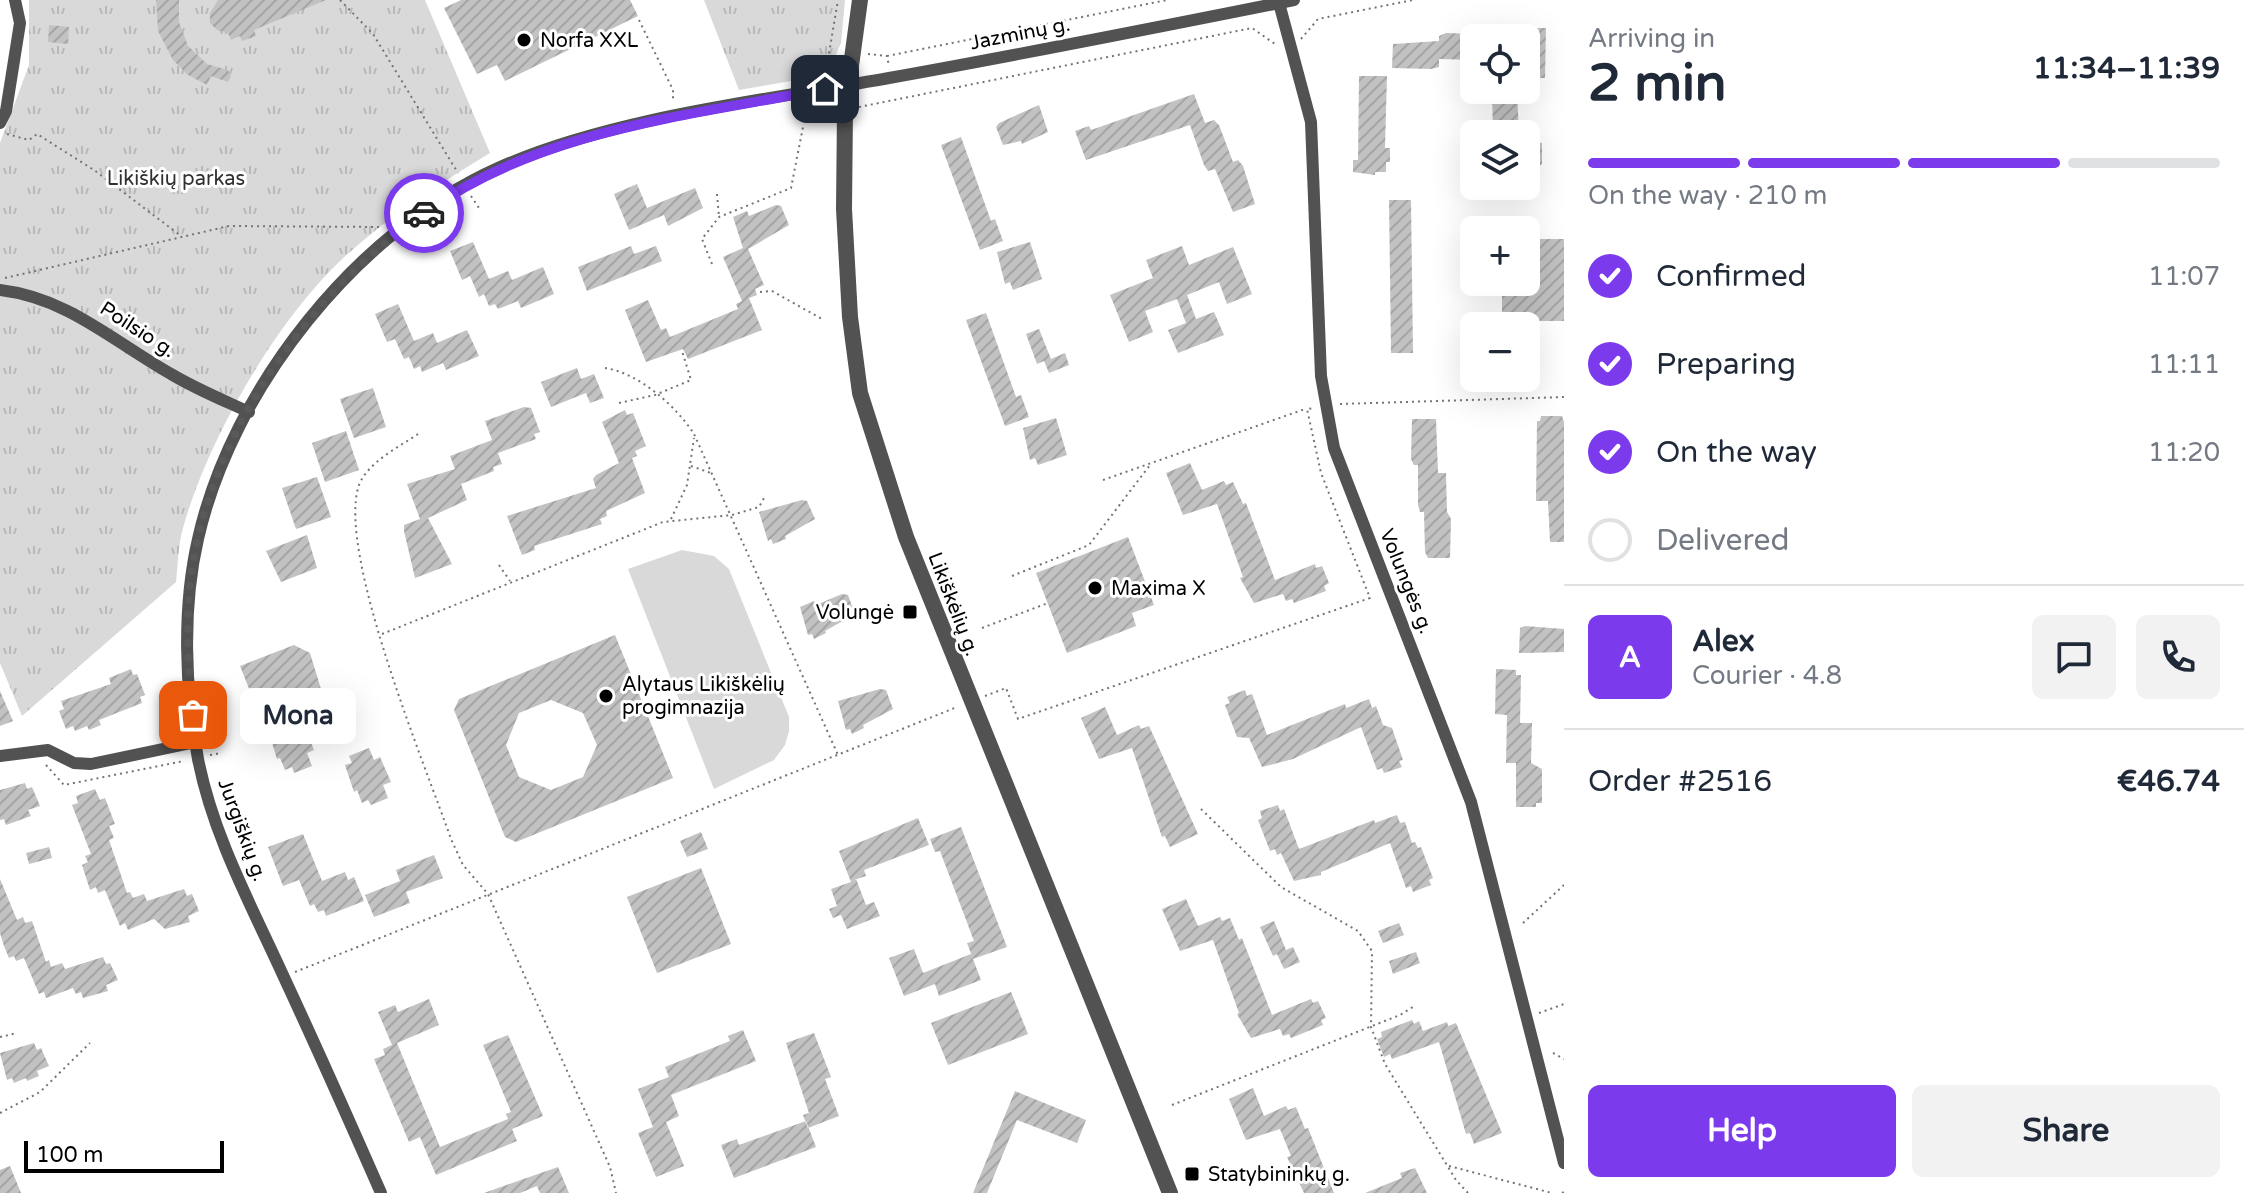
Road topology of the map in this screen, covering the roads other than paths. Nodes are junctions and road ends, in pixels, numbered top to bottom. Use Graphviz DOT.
graph roads {
  1 [pos="15,0"];
  2 [pos="860,0"];
  3 [pos="1294,0"];
  4 [pos="1279,3"];
  5 [pos="848,85"];
  6 [pos="0,123"];
  7 [pos="0,290"];
  8 [pos="249,412"];
  9 [pos="196,742"];
  10 [pos="0,756"];
  11 [pos="1564,1163"];
  12 [pos="381,1193"];
  13 [pos="1170,1193"];
  1 -- 6 [label="street"];
  2 -- 5 [label="street, Likiškėlių g."];
  3 -- 4 [label="street, Jazminų g."];
  4 -- 5 [label="street, Jazminų g."];
  4 -- 11 [label="street, Volungės g."];
  5 -- 8 [label="street, Jurgiškių g."];
  5 -- 13 [label="street, Likiškėlių g."];
  7 -- 8 [label="street, Poilsio g."];
  8 -- 9 [label="street, Jurgiškių g."];
  9 -- 10 [label="street"];
  9 -- 12 [label="street, Jurgiškių g."];
}
